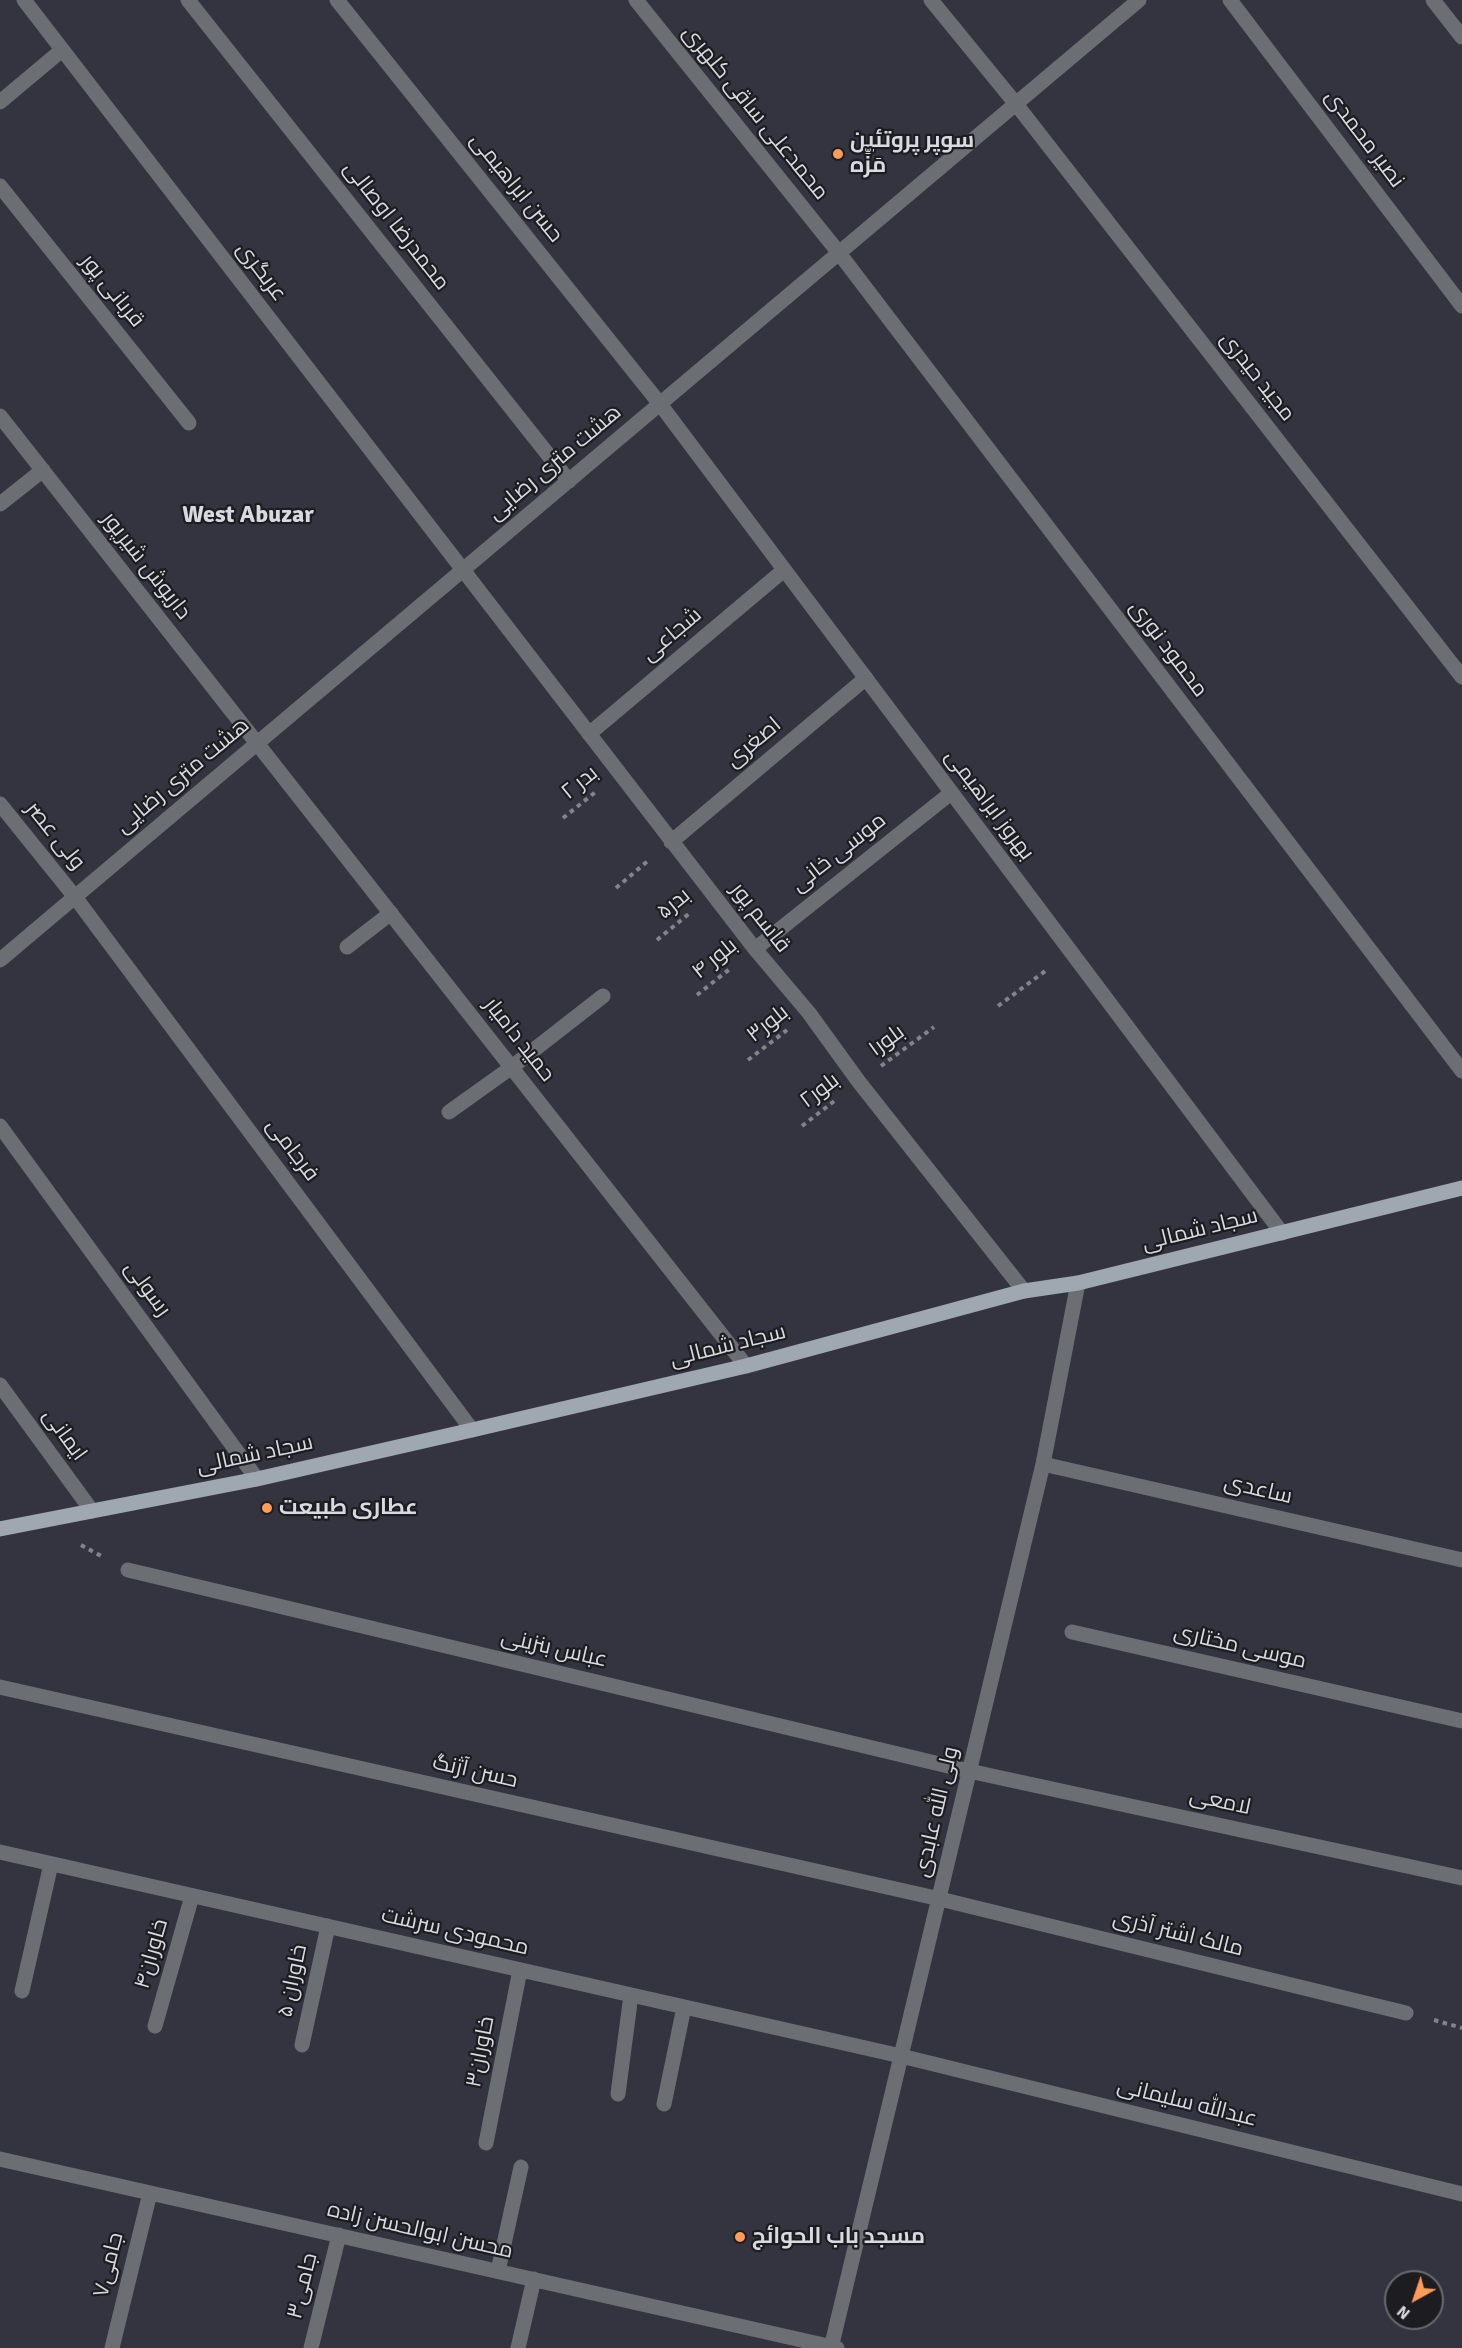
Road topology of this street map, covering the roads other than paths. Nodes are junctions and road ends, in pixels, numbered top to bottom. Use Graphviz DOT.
graph roads {
  1 [pos="24,0"];
  2 [pos="188,0"];
  3 [pos="337,0"];
  4 [pos="636,0"];
  5 [pos="931,0"];
  6 [pos="1138,0"];
  7 [pos="1230,0"];
  8 [pos="1433,0"];
  9 [pos="1462,37"];
  10 [pos="62,50"];
  11 [pos="0,102"];
  12 [pos="1016,104"];
  13 [pos="0,186"];
  14 [pos="838,253"];
  15 [pos="1462,306"];
  16 [pos="660,404"];
  17 [pos="0,416"];
  18 [pos="189,423"];
  19 [pos="43,470"];
  20 [pos="569,481"];
  21 [pos="0,504"];
  22 [pos="784,570"];
  23 [pos="462,571"];
  24 [pos="1462,677"];
  25 [pos="866,678"];
  26 [pos="589,734"];
  27 [pos="257,743"];
  28 [pos="951,793"];
  29 [pos="0,804"];
  30 [pos="671,842"];
  31 [pos="75,897"];
  32 [pos="391,913"];
  33 [pos="347,947"];
  34 [pos="755,949"];
  35 [pos="0,960"];
  36 [pos="603,996"];
  37 [pos="512,1067"];
  38 [pos="1462,1071"];
  39 [pos="449,1112"];
  40 [pos="0,1126"];
  41 [pos="1462,1188"];
  42 [pos="1282,1233"];
  43 [pos="1078,1283"];
  44 [pos="1024,1291"];
  45 [pos="746,1366"];
  46 [pos="0,1385"];
  47 [pos="472,1430"];
  48 [pos="1043,1464"];
  49 [pos="257,1479"];
  50 [pos="92,1511"];
  51 [pos="0,1529"];
  52 [pos="1462,1560"];
  53 [pos="128,1570"];
  54 [pos="1072,1632"];
  55 [pos="0,1687"];
  56 [pos="1462,1721"];
  57 [pos="969,1771"];
  58 [pos="0,1852"];
  59 [pos="51,1864"];
  60 [pos="1462,1878"];
  61 [pos="192,1896"];
  62 [pos="940,1899"];
  63 [pos="328,1926"];
  64 [pos="520,1970"];
  65 [pos="22,1991"];
  66 [pos="631,1995"];
  67 [pos="684,2007"];
  68 [pos="1406,2013"];
  69 [pos="154,2025"];
  70 [pos="302,2044"];
  71 [pos="901,2056"];
  72 [pos="618,2094"];
  73 [pos="664,2104"];
  74 [pos="486,2143"];
  75 [pos="0,2159"];
  76 [pos="521,2167"];
  77 [pos="150,2193"];
  78 [pos="1462,2194"];
  79 [pos="339,2235"];
  80 [pos="498,2271"];
  81 [pos="534,2279"];
  82 [pos="833,2347"];
  83 [pos="112,2348"];
  84 [pos="311,2348"];
  85 [pos="518,2348"];
  1 -- 10 [label="street, عربگری"];
  2 -- 20 [label="street, محمدرضا اوصالی"];
  3 -- 16 [label="street, حسن ابراهیمی"];
  4 -- 14 [label="street, محمدعلی ساقی کلهری"];
  5 -- 12 [label="street, مجید حیدری"];
  6 -- 12 [label="street, هشت متری رضایی"];
  7 -- 15 [label="street, نصیر محمدی"];
  8 -- 9 [label="street"];
  10 -- 11 [label="street"];
  10 -- 23 [label="street, عربگری"];
  12 -- 14 [label="street, هشت متری رضایی"];
  12 -- 24 [label="street, مجید حیدری"];
  13 -- 18 [label="street, قربانی پور"];
  14 -- 16 [label="street, هشت متری رضایی"];
  14 -- 38 [label="street, محمود نوری"];
  16 -- 20 [label="street, هشت متری رضایی"];
  16 -- 22 [label="street, بهروز ابراهیمی"];
  17 -- 19 [label="street, داریوش شیرپور"];
  19 -- 21 [label="street"];
  19 -- 27 [label="street, داریوش شیرپور"];
  20 -- 23 [label="street, هشت متری رضایی"];
  22 -- 25 [label="street, بهروز ابراهیمی"];
  22 -- 26 [label="street, شجاعی"];
  23 -- 26 [label="street, قاسم پور"];
  23 -- 27 [label="street, هشت متری رضایی"];
  25 -- 28 [label="street, بهروز ابراهیمی"];
  25 -- 30 [label="street, اصغری"];
  26 -- 30 [label="street, قاسم پور"];
  27 -- 31 [label="street, هشت متری رضایی"];
  27 -- 32 [label="street, حمید دامیار"];
  28 -- 34 [label="street, موسی خانی"];
  28 -- 42 [label="street, بهروز ابراهیمی"];
  29 -- 31 [label="street, ولی عصر"];
  30 -- 34 [label="street, قاسم پور"];
  31 -- 35 [label="street, هشت متری رضایی"];
  31 -- 47 [label="street, فرجامی"];
  32 -- 33 [label="street"];
  32 -- 37 [label="street, حمید دامیار"];
  34 -- 44 [label="street, قاسم پور"];
  36 -- 37 [label="street"];
  37 -- 39 [label="street"];
  37 -- 45 [label="street, حمید دامیار"];
  40 -- 49 [label="street, رسولی"];
  41 -- 42 [label="main road, سجاد شمالی"];
  42 -- 43 [label="main road, سجاد شمالی"];
  43 -- 44 [label="main road, سجاد شمالی"];
  43 -- 48 [label="street, ولی الله عابدی"];
  44 -- 45 [label="main road, سجاد شمالی"];
  45 -- 47 [label="main road, سجاد شمالی"];
  46 -- 50 [label="street, ایمانی"];
  47 -- 49 [label="main road, سجاد شمالی"];
  48 -- 52 [label="street, ساعدی"];
  48 -- 57 [label="street, ولی الله عابدی"];
  49 -- 50 [label="main road, سجاد شمالی"];
  50 -- 51 [label="main road, سجاد شمالی"];
  53 -- 57 [label="street, عباس بنزینی"];
  54 -- 56 [label="street, موسی مختاری"];
  55 -- 62 [label="street, حسن آژنگ"];
  57 -- 60 [label="street, لامعی"];
  57 -- 62 [label="street, ولی الله عابدی"];
  58 -- 59 [label="street, محمودی سرشت"];
  59 -- 61 [label="street, محمودی سرشت"];
  59 -- 65 [label="street"];
  61 -- 63 [label="street, محمودی سرشت"];
  61 -- 69 [label="street, خاوران۴"];
  62 -- 68 [label="street, مالک اشتر آذری"];
  62 -- 71 [label="street, ولی الله عابدی"];
  63 -- 64 [label="street, محمودی سرشت"];
  63 -- 70 [label="street, خاوران ۵"];
  64 -- 66 [label="street, محمودی سرشت"];
  64 -- 74 [label="street, خاوران۳"];
  66 -- 67 [label="street, محمودی سرشت"];
  66 -- 72 [label="street"];
  67 -- 71 [label="street, محمودی سرشت"];
  67 -- 73 [label="street"];
  71 -- 78 [label="street, عبدالله سلیمانی"];
  71 -- 82 [label="street, ولی الله عابدی"];
  75 -- 77 [label="street, محسن ابوالحسن زاده"];
  76 -- 80 [label="street"];
  77 -- 79 [label="street, محسن ابوالحسن زاده"];
  77 -- 83 [label="street, جامی۷"];
  79 -- 80 [label="street, محسن ابوالحسن زاده"];
  79 -- 84 [label="street, جامی۳"];
  80 -- 81 [label="street, محسن ابوالحسن زاده"];
  81 -- 82 [label="street, محسن ابوالحسن زاده"];
  81 -- 85 [label="street"];
}
